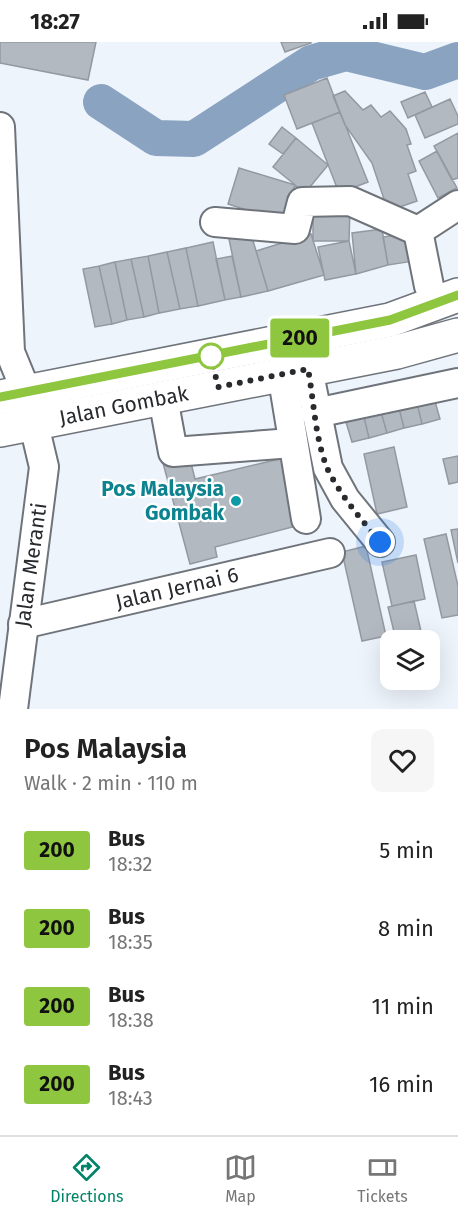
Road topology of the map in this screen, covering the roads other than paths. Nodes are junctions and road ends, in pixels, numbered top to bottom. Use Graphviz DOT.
graph roads {
  1 [pos="0,127"];
  2 [pos="458,205"];
  3 [pos="215,222"];
  4 [pos="418,231"];
  5 [pos="451,304"];
  6 [pos="458,335"];
  7 [pos="5,353"];
  8 [pos="295,371"];
  9 [pos="458,383"];
  10 [pos="163,398"];
  11 [pos="20,404"];
  12 [pos="316,414"];
  13 [pos="0,430"];
  14 [pos="292,443"];
  15 [pos="306,519"];
  16 [pos="380,542"];
  17 [pos="330,553"];
  18 [pos="22,624"];
  19 [pos="13,709"];
  1 -- 7 [label="street"];
  2 -- 4 [label="street"];
  3 -- 4 [label="street"];
  4 -- 5 [label="street"];
  5 -- 11 [label="main road, Jalan Gombak"];
  6 -- 8 [label="main road, Jalan Gombak"];
  7 -- 11 [label="street, Jalan Meranti"];
  8 -- 10 [label="main road, Jalan Gombak"];
  8 -- 12 [label="street"];
  8 -- 14 [label="street"];
  9 -- 12 [label="street"];
  10 -- 11 [label="main road, Jalan Gombak"];
  10 -- 14 [label="street"];
  11 -- 13 [label="main road, Jalan Gombak"];
  11 -- 18 [label="street, Jalan Meranti"];
  12 -- 16 [label="street"];
  14 -- 15 [label="street"];
  17 -- 18 [label="street, Jalan Jernai 6"];
  18 -- 19 [label="street, Jalan Meranti"];
}
